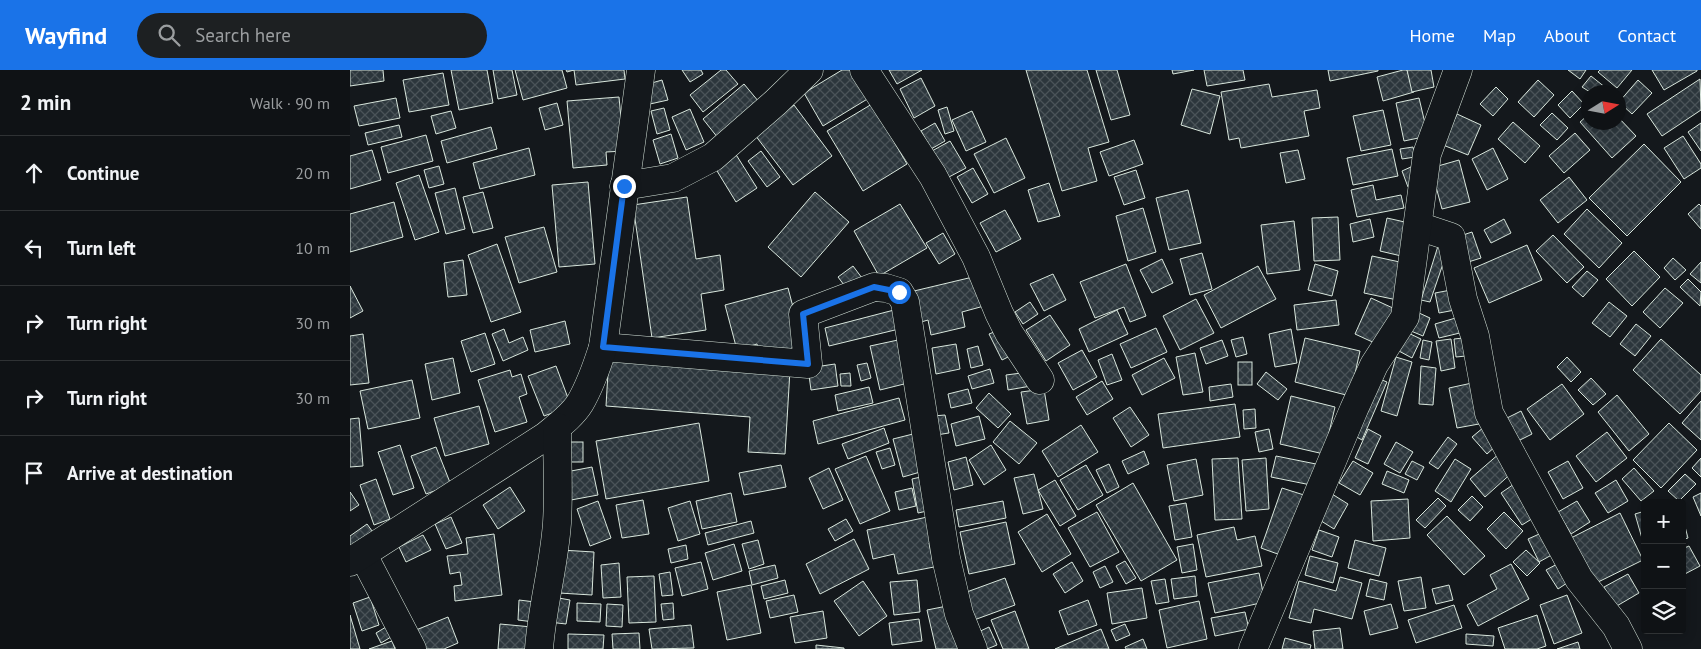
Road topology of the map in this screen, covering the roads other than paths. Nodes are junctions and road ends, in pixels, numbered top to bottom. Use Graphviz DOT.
graph roads {
  1 [pos="641,70"];
  2 [pos="809,70"];
  3 [pos="864,70"];
  4 [pos="1458,70"];
  5 [pos="624,186"];
  6 [pos="1418,226"];
  7 [pos="603,347"];
  8 [pos="1040,380"];
  9 [pos="557,427"];
  10 [pos="356,559"];
  11 [pos="412,649"];
  12 [pos="539,649"];
  13 [pos="972,649"];
  14 [pos="1253,649"];
  15 [pos="1628,649"];
  1 -- 5 [label="street"];
  2 -- 5 [label="street"];
  3 -- 8 [label="street"];
  4 -- 6 [label="street"];
  5 -- 7 [label="street"];
  6 -- 14 [label="street"];
  6 -- 15 [label="street"];
  7 -- 9 [label="street"];
  7 -- 13 [label="street"];
  9 -- 10 [label="street"];
  9 -- 12 [label="street"];
  10 -- 11 [label="street"];
}
